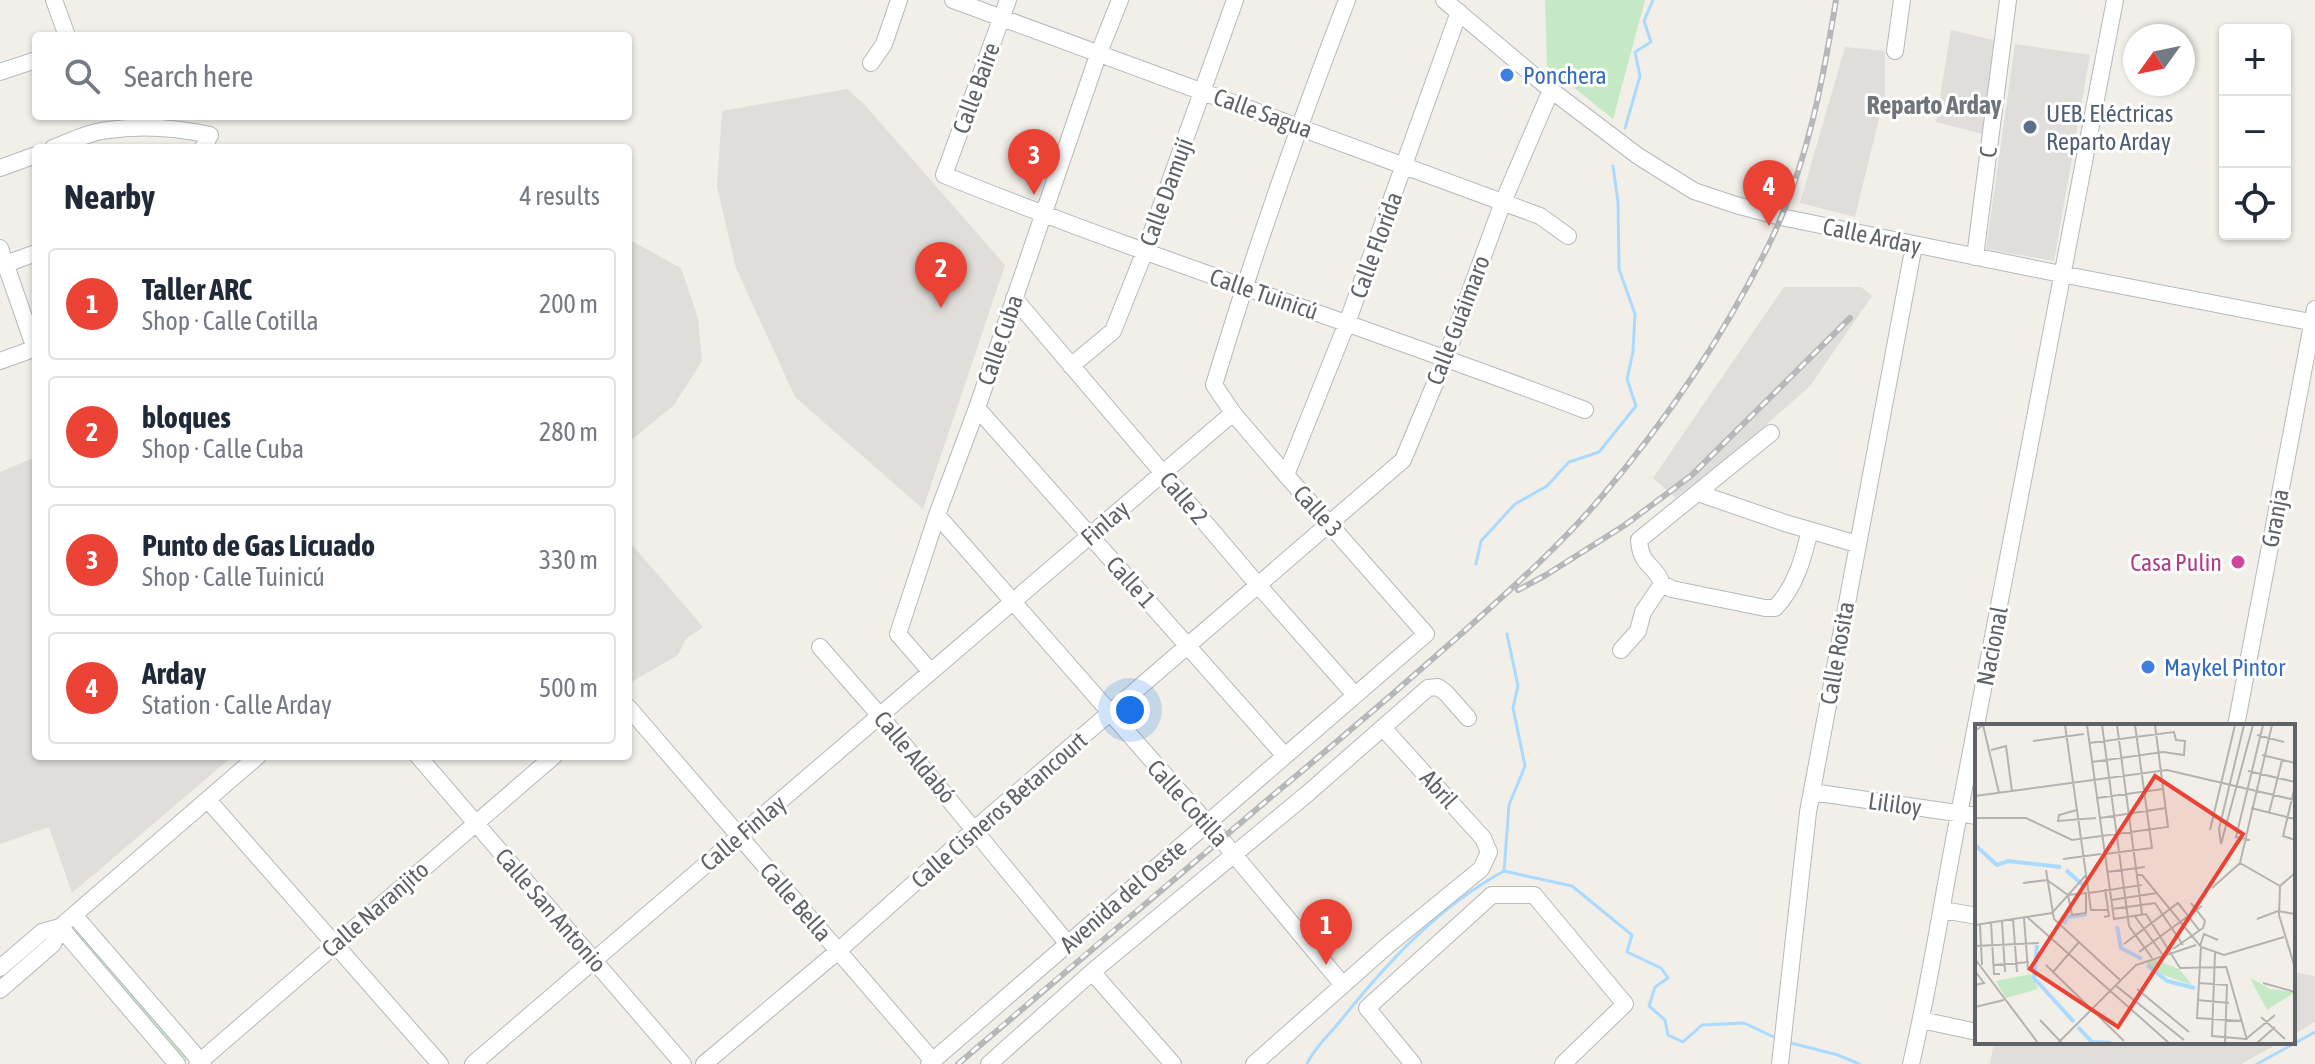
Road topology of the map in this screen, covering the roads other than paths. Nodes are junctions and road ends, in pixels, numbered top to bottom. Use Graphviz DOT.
graph roads {
  1 [pos="54,0"];
  2 [pos="899,0"];
  3 [pos="953,0"];
  4 [pos="1008,0"];
  5 [pos="1120,0"];
  6 [pos="1235,0"];
  7 [pos="1347,0"];
  8 [pos="1444,0"];
  9 [pos="1902,0"];
  10 [pos="2008,0"];
  11 [pos="2115,0"];
  12 [pos="1459,12"];
  13 [pos="1002,18"];
  14 [pos="66,32"];
  15 [pos="1895,51"];
  16 [pos="1098,55"];
  17 [pos="32,61"];
  18 [pos="871,63"];
  19 [pos="0,72"];
  20 [pos="1551,90"];
  21 [pos="1203,92"];
  22 [pos="1298,127"];
  23 [pos="206,141"];
  24 [pos="65,144"];
  25 [pos="32,156"];
  26 [pos="1406,166"];
  27 [pos="0,168"];
  28 [pos="944,175"];
  29 [pos="1503,202"];
  30 [pos="1044,215"];
  31 [pos="1568,236"];
  32 [pos="1914,245"];
  33 [pos="1145,251"];
  34 [pos="32,254"];
  35 [pos="1975,257"];
  36 [pos="2,259"];
  37 [pos="2061,274"];
  38 [pos="1243,288"];
  39 [pos="1014,298"];
  40 [pos="2314,318"];
  41 [pos="1347,323"];
  42 [pos="32,338"];
  43 [pos="32,349"];
  44 [pos="1446,357"];
  45 [pos="0,361"];
  46 [pos="1071,366"];
  47 [pos="977,408"];
  48 [pos="1585,410"];
  49 [pos="1233,413"];
  50 [pos="1771,433"];
  51 [pos="1163,473"];
  52 [pos="1286,475"];
  53 [pos="1698,493"];
  54 [pos="937,515"];
  55 [pos="1330,523"];
  56 [pos="1810,530"];
  57 [pos="1090,536"];
  58 [pos="1857,544"];
  59 [pos="1662,584"];
  60 [pos="1258,585"];
  61 [pos="1013,602"];
  62 [pos="1426,634"];
  63 [pos="1187,646"];
  64 [pos="820,647"];
  65 [pos="1621,650"];
  66 [pos="931,672"];
  67 [pos="1355,695"];
  68 [pos="632,712"];
  69 [pos="1110,714"];
  70 [pos="881,717"];
  71 [pos="1468,718"];
  72 [pos="1977,724"];
  73 [pos="2236,724"];
  74 [pos="1384,729"];
  75 [pos="1975,733"];
  76 [pos="1285,756"];
  77 [pos="253,760"];
  78 [pos="421,760"];
  79 [pos="549,760"];
  80 [pos="1812,792"];
  81 [pos="208,800"];
  82 [pos="1959,813"];
  83 [pos="1975,816"];
  84 [pos="476,823"];
  85 [pos="1207,824"];
  86 [pos="975,829"];
  87 [pos="739,836"];
  88 [pos="1233,854"];
  89 [pos="1943,910"];
  90 [pos="74,915"];
  91 [pos="1975,916"];
  92 [pos="60,927"];
  93 [pos="335,944"];
  94 [pos="1068,944"];
  95 [pos="838,951"];
  96 [pos="594,961"];
  97 [pos="0,968"];
  98 [pos="1092,972"];
  99 [pos="1343,985"];
  100 [pos="0,990"];
  101 [pos="1921,1020"];
  102 [pos="1975,1032"];
  103 [pos="1783,1055"];
  104 [pos="200,1063"];
  105 [pos="931,1063"];
  106 [pos="177,1064"];
  107 [pos="440,1064"];
  108 [pos="473,1064"];
  109 [pos="683,1064"];
  110 [pos="704,1064"];
  111 [pos="989,1064"];
  112 [pos="1173,1064"];
  113 [pos="1254,1064"];
  114 [pos="1413,1064"];
  115 [pos="1563,1064"];
  116 [pos="1911,1064"];
  1 -- 14 [label="street"];
  2 -- 18 [label="street"];
  3 -- 13 [label="street, Calle Sagua"];
  4 -- 13 [label="street, Calle Baire"];
  5 -- 16 [label="street, Calle Cuba"];
  6 -- 21 [label="street, Calle Damují"];
  7 -- 22 [label="street"];
  8 -- 12 [label="street, Calle Arday"];
  9 -- 15 [label="street"];
  10 -- 35 [label="street, C"];
  11 -- 37 [label="street, Nacional"];
  12 -- 20 [label="street, Calle Arday"];
  12 -- 26 [label="street, Calle Florida"];
  13 -- 16 [label="street, Calle Sagua"];
  13 -- 28 [label="street, Calle Baire"];
  16 -- 21 [label="street, Calle Sagua"];
  16 -- 30 [label="street, Calle Cuba"];
  17 -- 19 [label="street"];
  20 -- 29 [label="street, Calle Guáimaro"];
  20 -- 32 [label="street, Calle Arday"];
  21 -- 22 [label="street, Calle Sagua"];
  21 -- 33 [label="street, Calle Damují"];
  22 -- 26 [label="street, Calle Sagua"];
  22 -- 38 [label="street"];
  23 -- 24 [label="street"];
  25 -- 27 [label="street"];
  26 -- 29 [label="street, Calle Sagua"];
  26 -- 41 [label="street, Calle Florida"];
  28 -- 30 [label="street, Calle Tuinicú"];
  29 -- 31 [label="street, Calle Sagua"];
  29 -- 44 [label="street, Calle Guáimaro"];
  30 -- 33 [label="street, Calle Tuinicú"];
  30 -- 39 [label="street, Calle Cuba"];
  32 -- 35 [label="street, Calle Arday"];
  32 -- 58 [label="street, Calle Rosita"];
  33 -- 38 [label="street, Calle Tuinicú"];
  33 -- 46 [label="street, Calle Damují"];
  34 -- 36 [label="street"];
  35 -- 37 [label="street, Calle Arday"];
  36 -- 42 [label="street"];
  37 -- 40 [label="street, Calle Arday"];
  37 -- 72 [label="street, Nacional"];
  38 -- 41 [label="street, Calle Tuinicú"];
  38 -- 49 [label="street, Calle 3"];
  39 -- 46 [label="street, Calle 2"];
  39 -- 47 [label="street, Calle Cuba"];
  40 -- 73 [label="street, Granja"];
  41 -- 44 [label="street, Calle Tuinicú"];
  41 -- 52 [label="street, Calle Florida"];
  43 -- 45 [label="street"];
  44 -- 48 [label="street, Calle Tuinicú"];
  44 -- 55 [label="street, Calle Guáimaro"];
  46 -- 51 [label="street, Calle 2"];
  47 -- 54 [label="street, Calle Cuba"];
  47 -- 57 [label="street, Calle 1"];
  49 -- 51 [label="street, Finlay"];
  49 -- 52 [label="street, Calle 3"];
  50 -- 53 [label="street"];
  51 -- 57 [label="street, Finlay"];
  51 -- 60 [label="street, Calle 2"];
  52 -- 55 [label="street, Calle 3"];
  53 -- 56 [label="street"];
  53 -- 59 [label="street"];
  54 -- 61 [label="street, Calle Cotilla"];
  54 -- 66 [label="street, Calle Cuba"];
  55 -- 60 [label="street, Calle Cisneros Betancourt"];
  55 -- 62 [label="street, Calle 3"];
  56 -- 58 [label="street"];
  56 -- 59 [label="street"];
  57 -- 61 [label="street, Finlay"];
  57 -- 63 [label="street, Calle 1"];
  58 -- 80 [label="street, Calle Rosita"];
  59 -- 65 [label="street"];
  60 -- 63 [label="street, Calle Cisneros Betancourt"];
  60 -- 67 [label="street, Calle 2"];
  61 -- 66 [label="street, Calle Finlay"];
  61 -- 69 [label="street, Calle Cotilla"];
  62 -- 67 [label="street, Avenida del Oeste"];
  63 -- 69 [label="street, Calle Cisneros Betancourt"];
  63 -- 76 [label="street, Calle 1"];
  64 -- 70 [label="street, Calle Aldabó"];
  66 -- 70 [label="street, Calle Finlay"];
  67 -- 76 [label="street, Avenida del Oeste"];
  68 -- 87 [label="street, Calle Bella"];
  69 -- 85 [label="street, Calle Cotilla"];
  69 -- 86 [label="street, Calle Cisneros Betancourt"];
  70 -- 86 [label="street, Calle Aldabó"];
  70 -- 87 [label="street, Calle Finlay"];
  71 -- 74 [label="street, Avenida del Oeste"];
  74 -- 88 [label="street, Avenida del Oeste"];
  74 -- 99 [label="street, Abril"];
  75 -- 82 [label="street, Nacional"];
  76 -- 85 [label="street, Avenida del Oeste"];
  77 -- 81 [label="street"];
  78 -- 84 [label="street, Calle San Antonio"];
  79 -- 84 [label="street, Calle Naranjito"];
  80 -- 82 [label="street, Lililoy"];
  80 -- 103 [label="street, Calle Rosita"];
  81 -- 90 [label="street"];
  81 -- 93 [label="street"];
  82 -- 83 [label="street, Lililoy"];
  82 -- 89 [label="street, Nacional"];
  84 -- 93 [label="street, Calle Naranjito"];
  84 -- 96 [label="street, Calle San Antonio"];
  85 -- 88 [label="street, Calle Cotilla"];
  85 -- 94 [label="street, Avenida del Oeste"];
  86 -- 94 [label="street, Calle Aldabó"];
  86 -- 95 [label="street, Calle Cisneros Betancourt"];
  87 -- 95 [label="street, Calle Bella"];
  87 -- 96 [label="street, Calle Finlay"];
  88 -- 98 [label="street, Avenida del Oeste"];
  88 -- 99 [label="street, Calle Cotilla"];
  89 -- 91 [label="street"];
  89 -- 101 [label="street, Nacional"];
  90 -- 92 [label="street"];
  90 -- 104 [label="street"];
  92 -- 97 [label="street"];
  92 -- 100 [label="street"];
  92 -- 106 [label="street"];
  93 -- 104 [label="street, Calle Naranjito"];
  93 -- 107 [label="street"];
  94 -- 105 [label="street, Avenida del Oeste"];
  95 -- 105 [label="street, Calle Bella"];
  95 -- 110 [label="street, Calle Cisneros Betancourt"];
  96 -- 108 [label="street, Calle Finlay"];
  96 -- 109 [label="street, Calle San Antonio"];
  98 -- 111 [label="street, Avenida del Oeste"];
  98 -- 112 [label="street"];
  99 -- 113 [label="street"];
  101 -- 102 [label="street"];
  101 -- 116 [label="street, Nacional"];
  114 -- 115 [label="street"];
}
